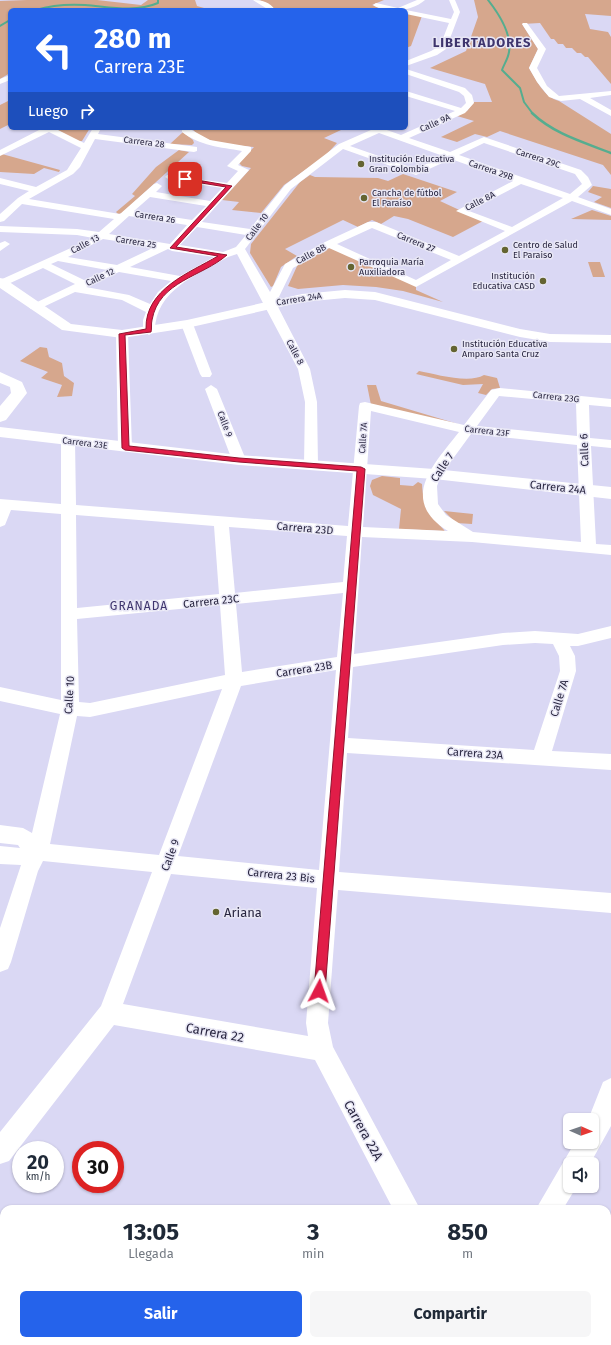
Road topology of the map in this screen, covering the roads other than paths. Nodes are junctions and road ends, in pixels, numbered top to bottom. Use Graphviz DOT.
graph roads {
  1 [pos="256,0"];
  2 [pos="388,0"];
  3 [pos="422,0"];
  4 [pos="452,0"];
  5 [pos="415,4"];
  6 [pos="429,6"];
  7 [pos="271,8"];
  8 [pos="389,8"];
  9 [pos="405,8"];
  10 [pos="408,12"];
  11 [pos="452,21"];
  12 [pos="525,24"];
  13 [pos="408,63"];
  14 [pos="408,72"];
  15 [pos="611,93"];
  16 [pos="408,94"];
  17 [pos="581,96"];
  18 [pos="424,98"];
  19 [pos="412,103"];
  20 [pos="465,109"];
  21 [pos="611,114"];
  22 [pos="43,130"];
  23 [pos="51,130"];
  24 [pos="187,130"];
  25 [pos="373,130"];
  26 [pos="378,130"];
  27 [pos="95,132"];
  28 [pos="402,138"];
  29 [pos="342,146"];
  30 [pos="86,147"];
  31 [pos="194,149"];
  32 [pos="0,153"];
  33 [pos="451,156"];
  34 [pos="170,177"];
  35 [pos="521,180"];
  36 [pos="0,181"];
  37 [pos="158,186"];
  38 [pos="229,186"];
  39 [pos="36,190"];
  40 [pos="149,194"];
  41 [pos="571,198"];
  42 [pos="20,201"];
  43 [pos="213,204"];
  44 [pos="611,212"];
  45 [pos="125,215"];
  46 [pos="0,219"];
  47 [pos="195,224"];
  48 [pos="372,224"];
  49 [pos="0,229"];
  50 [pos="512,230"];
  51 [pos="254,233"];
  52 [pos="101,236"];
  53 [pos="329,244"];
  54 [pos="168,247"];
  55 [pos="240,249"];
  56 [pos="224,255"];
  57 [pos="57,258"];
  58 [pos="459,260"];
  59 [pos="44,265"];
  60 [pos="119,268"];
  61 [pos="181,279"];
  62 [pos="0,283"];
  63 [pos="79,286"];
  64 [pos="270,304"];
  65 [pos="35,307"];
  66 [pos="152,311"];
  67 [pos="187,324"];
  68 [pos="149,331"];
  69 [pos="122,334"];
  70 [pos="611,339"];
  71 [pos="206,374"];
  72 [pos="0,377"];
  73 [pos="211,388"];
  74 [pos="500,392"];
  75 [pos="582,400"];
  76 [pos="611,403"];
  77 [pos="366,406"];
  78 [pos="0,417"];
  79 [pos="468,429"];
  80 [pos="0,432"];
  81 [pos="68,441"];
  82 [pos="584,441"];
  83 [pos="611,444"];
  84 [pos="125,448"];
  85 [pos="239,460"];
  86 [pos="311,466"];
  87 [pos="361,469"];
  88 [pos="434,474"];
  89 [pos="586,490"];
  90 [pos="611,493"];
  91 [pos="3,504"];
  92 [pos="68,508"];
  93 [pos="222,521"];
  94 [pos="0,522"];
  95 [pos="356,532"];
  96 [pos="472,537"];
  97 [pos="589,547"];
  98 [pos="611,550"];
  99 [pos="352,587"];
  100 [pos="229,599"];
  101 [pos="71,614"];
  102 [pos="611,632"];
  103 [pos="559,639"];
  104 [pos="345,662"];
  105 [pos="234,680"];
  106 [pos="0,694"];
  107 [pos="70,709"];
  108 [pos="339,744"];
  109 [pos="541,757"];
  110 [pos="611,762"];
  111 [pos="0,834"];
  112 [pos="38,852"];
  113 [pos="0,855"];
  114 [pos="167,864"];
  115 [pos="328,880"];
  116 [pos="611,903"];
  117 [pos="0,962"];
  118 [pos="109,1013"];
  119 [pos="322,1050"];
  120 [pos="611,1090"];
  121 [pos="599,1125"];
  122 [pos="0,1152"];
  123 [pos="563,1186"];
  124 [pos="405,1205"];
  125 [pos="551,1205"];
  1 -- 7 [label="street"];
  2 -- 8 [label="street"];
  3 -- 5 [label="street"];
  4 -- 11 [label="street"];
  5 -- 6 [label="street"];
  5 -- 9 [label="street"];
  10 -- 11 [label="street"];
  11 -- 13 [label="street"];
  12 -- 17 [label="street"];
  14 -- 20 [label="street"];
  15 -- 17 [label="street"];
  16 -- 18 [label="street"];
  17 -- 21 [label="street"];
  18 -- 19 [label="street"];
  18 -- 20 [label="street"];
  20 -- 28 [label="street, Calle 9A"];
  22 -- 32 [label="street"];
  23 -- 30 [label="street"];
  24 -- 38 [label="street, Calle 12"];
  25 -- 29 [label="street, Calle 10"];
  26 -- 28 [label="street, Carrera 29B"];
  27 -- 30 [label="street"];
  27 -- 31 [label="street, Carrera 28"];
  28 -- 33 [label="street, Carrera 29B"];
  29 -- 33 [label="street"];
  29 -- 51 [label="street, Calle 10"];
  30 -- 39 [label="street"];
  33 -- 35 [label="street, Carrera 29B"];
  33 -- 41 [label="street, Carrera 29C"];
  34 -- 38 [label="street"];
  35 -- 41 [label="street, Carrera 29B"];
  35 -- 50 [label="street, Calle 8A"];
  36 -- 39 [label="street"];
  37 -- 40 [label="street, Calle 13"];
  38 -- 43 [label="street, Calle 12"];
  39 -- 42 [label="street"];
  40 -- 43 [label="street"];
  40 -- 45 [label="street, Calle 13"];
  41 -- 44 [label="street, Carrera 29B"];
  41 -- 50 [label="street"];
  42 -- 45 [label="street, Carrera 26"];
  42 -- 46 [label="street"];
  43 -- 47 [label="street, Calle 12"];
  45 -- 47 [label="street, Carrera 26"];
  45 -- 52 [label="street, Calle 13"];
  47 -- 51 [label="street, Carrera 26"];
  47 -- 54 [label="street, Calle 12"];
  48 -- 53 [label="street, Calle 8B"];
  48 -- 58 [label="street, Carrera 27"];
  49 -- 52 [label="street, Carrera 25"];
  50 -- 58 [label="street"];
  51 -- 55 [label="street, Calle 10"];
  52 -- 54 [label="street, Carrera 25"];
  52 -- 57 [label="street, Calle 13"];
  53 -- 58 [label="street"];
  53 -- 64 [label="street, Calle 8B"];
  54 -- 56 [label="street, Carrera 25"];
  54 -- 60 [label="street, Calle 12"];
  55 -- 56 [label="street, Calle 10"];
  55 -- 64 [label="street, Calle 8"];
  56 -- 61 [label="street, Calle 10"];
  57 -- 59 [label="street, Calle 13"];
  57 -- 60 [label="street"];
  59 -- 62 [label="street, Calle 13"];
  59 -- 63 [label="street"];
  60 -- 61 [label="street"];
  60 -- 63 [label="street, Calle 12"];
  61 -- 66 [label="street, Calle 10"];
  62 -- 65 [label="street, Carrera 24A"];
  63 -- 65 [label="street, Calle 12"];
  63 -- 66 [label="street"];
  64 -- 67 [label="street, Carrera 24A"];
  64 -- 70 [label="street, Carrera 24A"];
  64 -- 86 [label="street, Calle 8"];
  65 -- 69 [label="street, Carrera 24A"];
  66 -- 68 [label="street, Calle 10"];
  67 -- 68 [label="street, Carrera 24A"];
  67 -- 71 [label="street"];
  68 -- 69 [label="street, Carrera 24A"];
  69 -- 84 [label="street"];
  72 -- 78 [label="street"];
  73 -- 85 [label="street, Calle 9"];
  74 -- 75 [label="street, Carrera 23G"];
  74 -- 79 [label="street, Calle 7"];
  75 -- 76 [label="street, Carrera 23G"];
  75 -- 82 [label="street, Calle 6"];
  77 -- 79 [label="street, Carrera 23F"];
  77 -- 87 [label="street, Calle 7A"];
  79 -- 82 [label="street, Carrera 23F"];
  79 -- 88 [label="street, Calle 7"];
  80 -- 81 [label="street, Carrera 23E"];
  81 -- 84 [label="street, Carrera 23E"];
  81 -- 92 [label="street, Calle 10"];
  82 -- 83 [label="street, Carrera 23F"];
  82 -- 89 [label="street, Calle 6"];
  84 -- 85 [label="street, Carrera 23E"];
  85 -- 86 [label="street, Carrera 23E"];
  86 -- 87 [label="street, Carrera 23E"];
  87 -- 88 [label="street, Carrera 24A"];
  87 -- 95 [label="street"];
  88 -- 89 [label="street, Carrera 24A"];
  88 -- 96 [label="street, Calle 7"];
  89 -- 90 [label="street, Carrera 24A"];
  89 -- 97 [label="street, Calle 6"];
  91 -- 92 [label="street, Carrera 23D"];
  91 -- 94 [label="street"];
  92 -- 93 [label="street, Carrera 23D"];
  92 -- 101 [label="street, Calle 10"];
  93 -- 95 [label="street, Carrera 23D"];
  93 -- 100 [label="street, Calle 9"];
  95 -- 96 [label="street, Carrera 23D"];
  95 -- 99 [label="street"];
  96 -- 97 [label="street, Carrera 23D"];
  97 -- 98 [label="street, Carrera 23D"];
  99 -- 100 [label="street, Carrera 23C"];
  99 -- 104 [label="street"];
  100 -- 101 [label="street, Carrera 23C"];
  100 -- 105 [label="street, Calle 9"];
  101 -- 107 [label="street, Calle 10"];
  102 -- 103 [label="street, Carrera 23B"];
  103 -- 104 [label="street, Carrera 23B"];
  103 -- 109 [label="street, Calle 7A"];
  104 -- 105 [label="street, Carrera 23B"];
  104 -- 108 [label="street"];
  105 -- 107 [label="street, Carrera 23B"];
  105 -- 114 [label="street, Calle 9"];
  106 -- 107 [label="street, Carrera 23B"];
  107 -- 112 [label="street, Calle 10"];
  108 -- 109 [label="street, Carrera 23A"];
  108 -- 115 [label="street"];
  109 -- 110 [label="street, Carrera 23A"];
  111 -- 112 [label="street"];
  112 -- 113 [label="street, Carrera 23 Bis"];
  112 -- 114 [label="street, Carrera 23 Bis"];
  112 -- 117 [label="street, Calle 10"];
  114 -- 115 [label="street, Carrera 23 Bis"];
  114 -- 118 [label="street, Calle 9"];
  115 -- 116 [label="street, Carrera 23 Bis"];
  115 -- 119 [label="street"];
  118 -- 119 [label="street, Carrera 22"];
  118 -- 122 [label="street, Calle 9"];
  119 -- 124 [label="street, Carrera 22A"];
  120 -- 121 [label="street"];
  123 -- 125 [label="street"];
}
